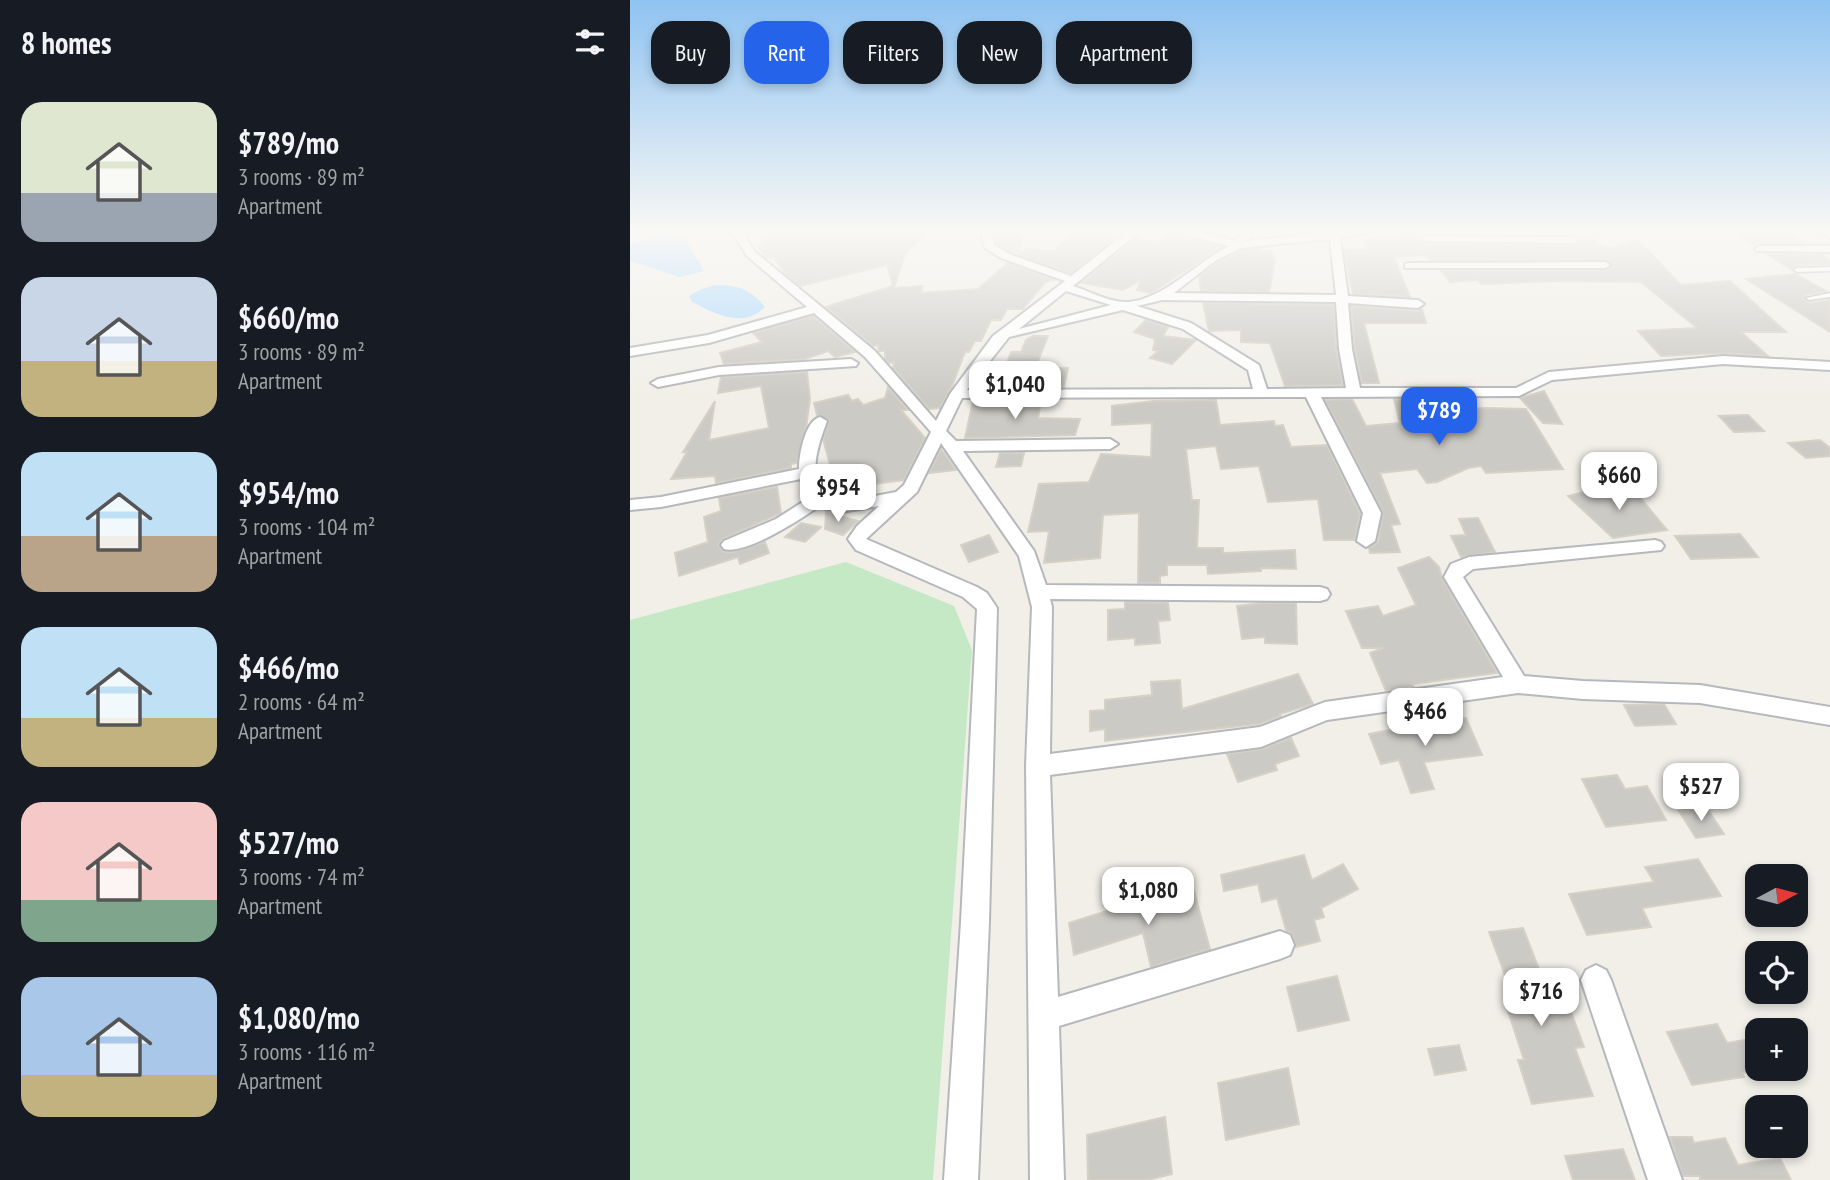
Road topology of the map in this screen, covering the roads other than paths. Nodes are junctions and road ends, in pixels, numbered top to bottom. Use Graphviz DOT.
graph roads {
  1 [pos="791,287"];
  2 [pos="1065,287"];
  3 [pos="1076,287"];
  4 [pos="1173,287"];
  5 [pos="1341,287"];
  6 [pos="1830,295"];
  7 [pos="1161,296"];
  8 [pos="1809,298"];
  9 [pos="1342,299"];
  10 [pos="1418,304"];
  11 [pos="1119,306"];
  12 [pos="817,308"];
  13 [pos="998,339"];
  14 [pos="630,352"];
  15 [pos="714,355"];
  16 [pos="851,363"];
  17 [pos="1830,366"];
  18 [pos="657,383"];
  19 [pos="1353,390"];
  20 [pos="1311,392"];
  21 [pos="957,394"];
  22 [pos="1261,394"];
  23 [pos="820,421"];
  24 [pos="938,432"];
  25 [pos="1110,444"];
  26 [pos="952,446"];
  27 [pos="805,473"];
  28 [pos="900,497"];
  29 [pos="818,500"];
  30 [pos="630,505"];
  31 [pos="1366,541"];
  32 [pos="730,545"];
  33 [pos="1654,547"];
  34 [pos="1038,592"];
  35 [pos="1321,594"];
  36 [pos="1518,684"];
  37 [pos="1830,716"];
  38 [pos="1038,766"];
  39 [pos="1280,946"];
  40 [pos="1596,981"];
  41 [pos="1043,1016"];
  42 [pos="961,1180"];
  43 [pos="1047,1180"];
  44 [pos="1665,1180"];
  1 -- 12 [label="street"];
  2 -- 13 [label="street"];
  3 -- 11 [label="street"];
  4 -- 7 [label="street"];
  5 -- 9 [label="street"];
  6 -- 8 [label="lane"];
  7 -- 9 [label="street"];
  7 -- 11 [label="street"];
  9 -- 10 [label="street"];
  9 -- 19 [label="street"];
  11 -- 13 [label="street"];
  11 -- 22 [label="street"];
  12 -- 15 [label="street"];
  12 -- 24 [label="street"];
  13 -- 21 [label="street"];
  14 -- 15 [label="street"];
  15 -- 16 [label="street"];
  15 -- 18 [label="street"];
  17 -- 19 [label="street"];
  19 -- 20 [label="street"];
  20 -- 22 [label="street"];
  20 -- 31 [label="street"];
  21 -- 22 [label="street"];
  21 -- 24 [label="street"];
  23 -- 27 [label="street"];
  24 -- 26 [label="street"];
  24 -- 28 [label="street"];
  25 -- 26 [label="street"];
  26 -- 34 [label="street"];
  27 -- 29 [label="street"];
  27 -- 30 [label="street"];
  28 -- 29 [label="street"];
  28 -- 42 [label="street"];
  29 -- 32 [label="street"];
  33 -- 36 [label="street"];
  34 -- 35 [label="street"];
  34 -- 38 [label="street"];
  36 -- 37 [label="street"];
  36 -- 38 [label="street"];
  38 -- 41 [label="street"];
  39 -- 41 [label="street"];
  40 -- 44 [label="street"];
  41 -- 43 [label="street"];
}
